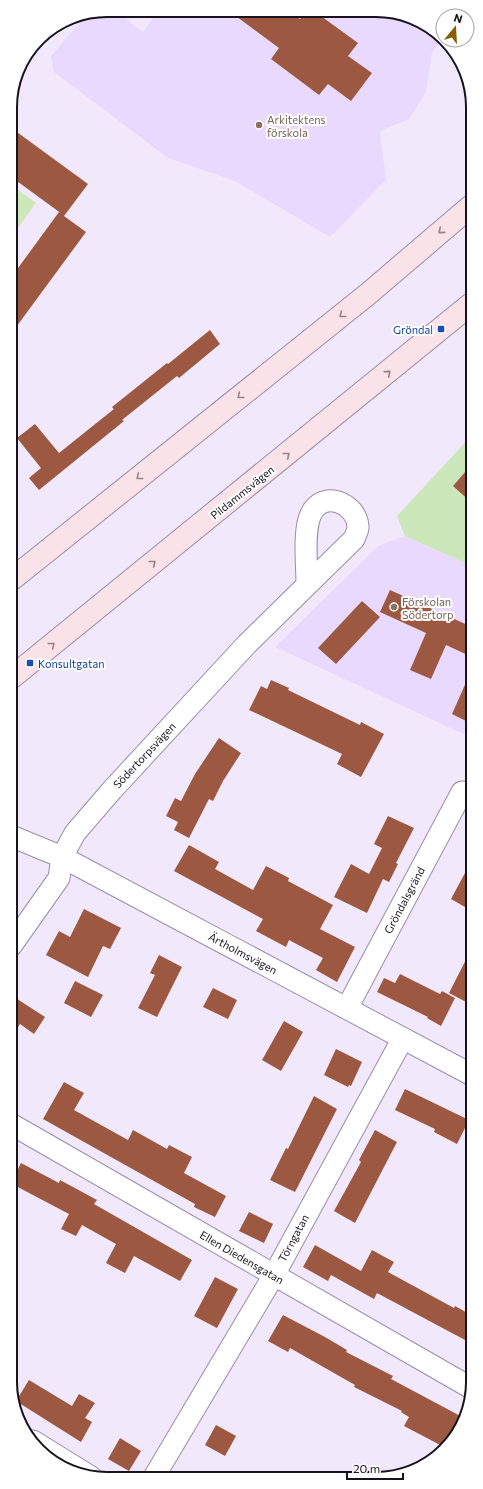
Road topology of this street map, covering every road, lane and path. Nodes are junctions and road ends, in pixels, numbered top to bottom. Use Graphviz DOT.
graph roads {
  1 [pos="466,210"];
  2 [pos="466,309"];
  3 [pos="17,575"];
  4 [pos="307,584"];
  5 [pos="17,673"];
  6 [pos="462,792"];
  7 [pos="17,838"];
  8 [pos="62,857"];
  9 [pos="17,938"];
  10 [pos="346,1008"];
  11 [pos="402,1038"];
  12 [pos="466,1071"];
  13 [pos="17,1127"];
  14 [pos="274,1275"];
  15 [pos="466,1387"];
  16 [pos="51,1452"];
  17 [pos="70,1464"];
  18 [pos="157,1472"];
  1 -- 3 [label="main road, one-way"];
  5 -- 2 [label="main road, Pildammsvägen, one-way"];
  4 -- 8 [label="street, Södertorpsvägen"];
  6 -- 10 [label="street, Gröndalsgränd"];
  7 -- 8 [label="street, Ärtholmsvägen"];
  8 -- 9 [label="street, Södertorpsvägen"];
  8 -- 10 [label="street, Ärtholmsvägen"];
  10 -- 11 [label="street, Ärtholmsvägen"];
  11 -- 12 [label="street, Ärtholmsvägen"];
  11 -- 14 [label="street, Törngatan"];
  13 -- 14 [label="street, Ellen Diedensgatan"];
  14 -- 15 [label="street, Ellen Diedensgatan"];
  14 -- 18 [label="street, Törngatan"];
  16 -- 17 [label="street"];
}
